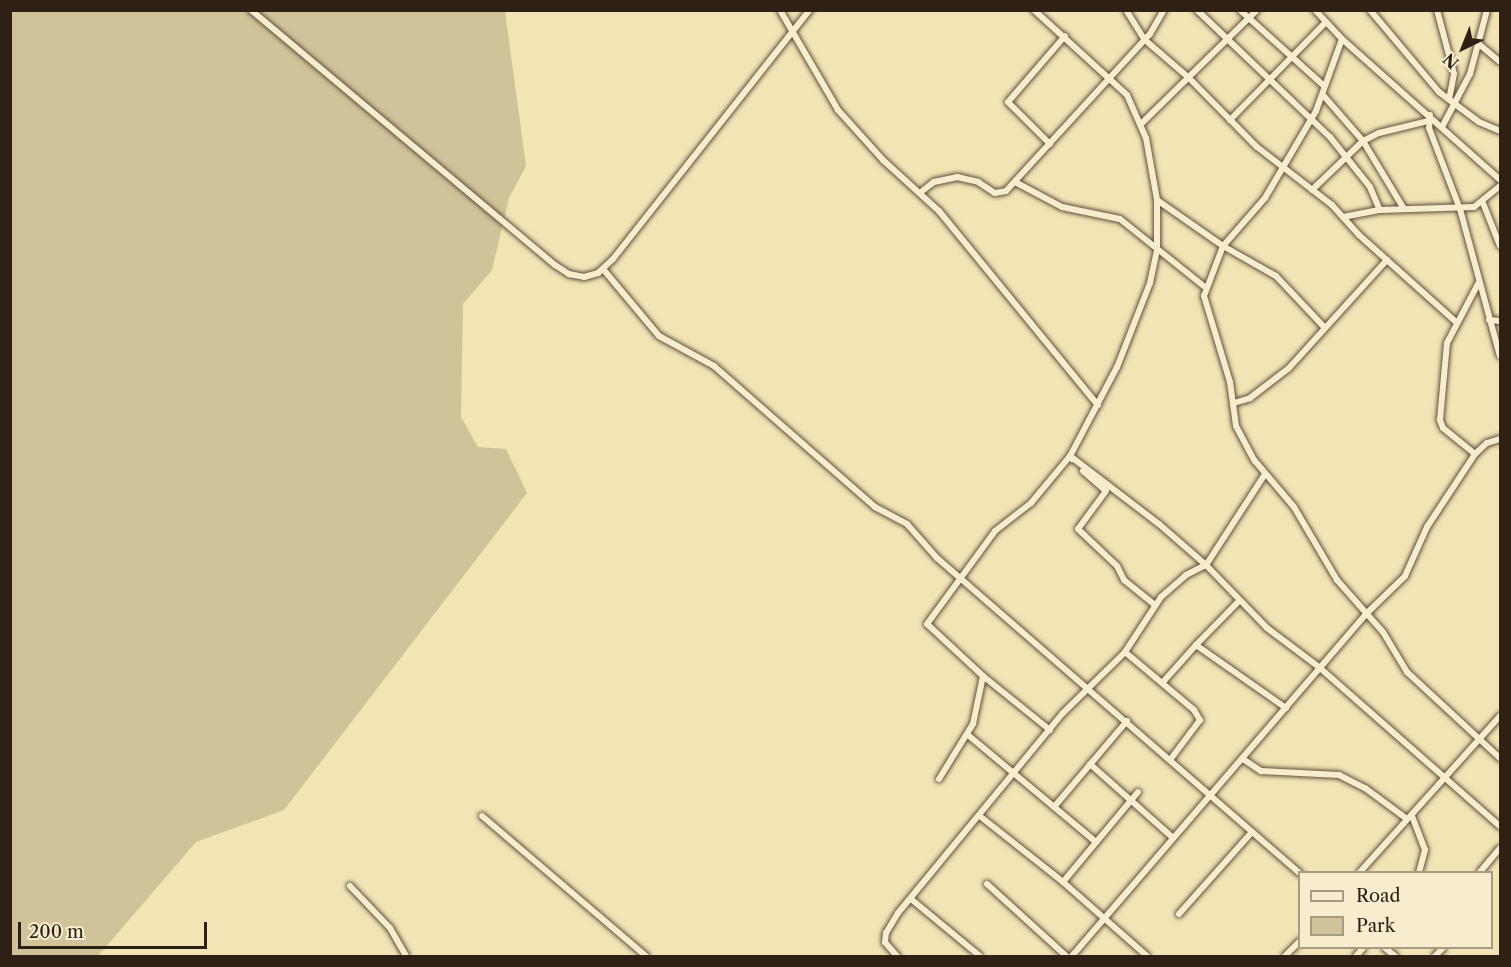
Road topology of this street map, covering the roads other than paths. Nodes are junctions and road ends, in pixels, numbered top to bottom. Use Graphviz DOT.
graph roads {
  1 [pos="251,10"];
  2 [pos="780,10"];
  3 [pos="810,10"];
  4 [pos="1034,10"];
  5 [pos="1126,10"];
  6 [pos="1164,10"];
  7 [pos="1197,10"];
  8 [pos="1240,10"];
  9 [pos="1257,10"];
  10 [pos="1370,10"];
  11 [pos="1437,10"];
  12 [pos="1487,10"];
  13 [pos="1316,11"];
  14 [pos="1249,20"];
  15 [pos="1326,22"];
  16 [pos="792,31"];
  17 [pos="1065,36"];
  18 [pos="1228,39"];
  19 [pos="1342,39"];
  20 [pos="1144,40"];
  21 [pos="1480,45"];
  22 [pos="1290,59"];
  23 [pos="1500,62"];
  24 [pos="1111,77"];
  25 [pos="1188,77"];
  26 [pos="1269,81"];
  27 [pos="1324,86"];
  28 [pos="1323,95"];
  29 [pos="1451,102"];
  30 [pos="1429,118"];
  31 [pos="1311,119"];
  32 [pos="1230,120"];
  33 [pos="1142,123"];
  34 [pos="1442,127"];
  35 [pos="1500,131"];
  36 [pos="1363,141"];
  37 [pos="1050,144"];
  38 [pos="1346,158"];
  39 [pos="1283,166"];
  40 [pos="1500,180"];
  41 [pos="1015,182"];
  42 [pos="1500,186"];
  43 [pos="1312,190"];
  44 [pos="921,192"];
  45 [pos="1158,200"];
  46 [pos="1483,203"];
  47 [pos="1404,209"];
  48 [pos="1460,209"];
  49 [pos="1380,210"];
  50 [pos="1343,217"];
  51 [pos="1223,246"];
  52 [pos="1500,246"];
  53 [pos="1157,250"];
  54 [pos="1387,260"];
  55 [pos="603,269"];
  56 [pos="1479,282"];
  57 [pos="1206,288"];
  58 [pos="1490,320"];
  59 [pos="1500,321"];
  60 [pos="1456,322"];
  61 [pos="1325,328"];
  62 [pos="1500,356"];
  63 [pos="1234,403"];
  64 [pos="1098,405"];
  65 [pos="1500,439"];
  66 [pos="1475,454"];
  67 [pos="1070,456"];
  68 [pos="1265,474"];
  69 [pos="1206,565"];
  70 [pos="961,579"];
  71 [pos="1238,602"];
  72 [pos="1155,605"];
  73 [pos="1367,613"];
  74 [pos="1196,645"];
  75 [pos="1125,652"];
  76 [pos="1320,668"];
  77 [pos="983,676"];
  78 [pos="1162,682"];
  79 [pos="1089,687"];
  80 [pos="1286,708"];
  81 [pos="1500,716"];
  82 [pos="1127,721"];
  83 [pos="1050,730"];
  84 [pos="968,735"];
  85 [pos="1479,740"];
  86 [pos="1500,758"];
  87 [pos="1243,759"];
  88 [pos="1170,760"];
  89 [pos="1090,764"];
  90 [pos="1015,774"];
  91 [pos="1445,777"];
  92 [pos="939,779"];
  93 [pos="1138,792"];
  94 [pos="1211,797"];
  95 [pos="1131,800"];
  96 [pos="1054,807"];
  97 [pos="482,816"];
  98 [pos="981,817"];
  99 [pos="1409,817"];
  100 [pos="1500,826"];
  101 [pos="1252,832"];
  102 [pos="1173,837"];
  103 [pos="1096,842"];
  104 [pos="1500,848"];
  105 [pos="1362,871"];
  106 [pos="1420,871"];
  107 [pos="1482,871"];
  108 [pos="1298,873"];
  109 [pos="1063,882"];
  110 [pos="987,884"];
  111 [pos="350,886"];
  112 [pos="911,898"];
  113 [pos="1179,914"];
  114 [pos="1104,920"];
  115 [pos="1298,942"];
  116 [pos="406,957"];
  117 [pos="646,957"];
  118 [pos="897,957"];
  119 [pos="980,957"];
  120 [pos="1066,957"];
  121 [pos="1072,957"];
  122 [pos="1147,957"];
  123 [pos="1285,957"];
  1 -- 55 [label="street"];
  2 -- 16 [label="street"];
  3 -- 16 [label="street"];
  4 -- 17 [label="street"];
  5 -- 20 [label="street"];
  6 -- 20 [label="street"];
  7 -- 18 [label="street"];
  8 -- 14 [label="street"];
  9 -- 14 [label="street"];
  10 -- 29 [label="street"];
  11 -- 29 [label="street"];
  12 -- 21 [label="street"];
  13 -- 15 [label="street"];
  14 -- 18 [label="street"];
  14 -- 22 [label="street"];
  15 -- 19 [label="street"];
  15 -- 22 [label="street"];
  16 -- 44 [label="street"];
  16 -- 55 [label="street"];
  17 -- 24 [label="street"];
  17 -- 37 [label="street"];
  18 -- 25 [label="street"];
  18 -- 26 [label="street"];
  19 -- 27 [label="street"];
  19 -- 30 [label="street"];
  20 -- 24 [label="street"];
  20 -- 25 [label="street"];
  21 -- 23 [label="street"];
  21 -- 29 [label="street"];
  22 -- 26 [label="street"];
  22 -- 27 [label="street"];
  24 -- 33 [label="street"];
  24 -- 37 [label="street"];
  25 -- 32 [label="street"];
  25 -- 33 [label="street"];
  26 -- 31 [label="street"];
  26 -- 32 [label="street"];
  27 -- 28 [label="street"];
  28 -- 31 [label="street"];
  28 -- 36 [label="street"];
  29 -- 34 [label="street"];
  29 -- 35 [label="street"];
  30 -- 34 [label="street"];
  30 -- 36 [label="street"];
  30 -- 48 [label="street"];
  31 -- 38 [label="street"];
  31 -- 39 [label="street"];
  32 -- 39 [label="street"];
  33 -- 45 [label="street"];
  34 -- 40 [label="street"];
  36 -- 38 [label="street"];
  36 -- 47 [label="street"];
  37 -- 41 [label="street"];
  38 -- 43 [label="street"];
  38 -- 49 [label="street"];
  39 -- 43 [label="street"];
  39 -- 51 [label="street"];
  41 -- 44 [label="street"];
  41 -- 53 [label="street"];
  42 -- 46 [label="street"];
  43 -- 50 [label="street"];
  44 -- 64 [label="street"];
  45 -- 51 [label="street"];
  45 -- 53 [label="street"];
  46 -- 48 [label="street"];
  46 -- 52 [label="street"];
  47 -- 48 [label="street"];
  47 -- 49 [label="street"];
  48 -- 56 [label="street"];
  49 -- 50 [label="street"];
  50 -- 54 [label="street"];
  51 -- 57 [label="street"];
  51 -- 61 [label="street"];
  53 -- 57 [label="street"];
  53 -- 64 [label="street"];
  54 -- 60 [label="street"];
  54 -- 61 [label="street"];
  55 -- 70 [label="street"];
  56 -- 58 [label="street"];
  56 -- 60 [label="street"];
  57 -- 63 [label="street"];
  58 -- 59 [label="street"];
  58 -- 62 [label="street"];
  60 -- 66 [label="street"];
  61 -- 63 [label="street"];
  63 -- 68 [label="street"];
  64 -- 67 [label="street"];
  65 -- 66 [label="street"];
  66 -- 73 [label="street"];
  67 -- 69 [label="street"];
  67 -- 70 [label="street"];
  67 -- 72 [label="street"];
  68 -- 69 [label="street"];
  68 -- 73 [label="street"];
  69 -- 71 [label="street"];
  69 -- 72 [label="street"];
  70 -- 77 [label="street"];
  70 -- 79 [label="street"];
  71 -- 74 [label="street"];
  71 -- 76 [label="street"];
  72 -- 75 [label="street"];
  73 -- 76 [label="street"];
  73 -- 85 [label="street"];
  74 -- 78 [label="street"];
  74 -- 80 [label="street"];
  75 -- 78 [label="street"];
  75 -- 79 [label="street"];
  76 -- 80 [label="street"];
  76 -- 91 [label="street"];
  77 -- 83 [label="street"];
  77 -- 84 [label="street"];
  78 -- 88 [label="street"];
  79 -- 82 [label="street"];
  79 -- 83 [label="street"];
  80 -- 87 [label="street"];
  81 -- 85 [label="street"];
  82 -- 88 [label="street"];
  82 -- 89 [label="street"];
  83 -- 90 [label="street"];
  84 -- 90 [label="street"];
  84 -- 92 [label="street"];
  85 -- 86 [label="street"];
  85 -- 91 [label="street"];
  87 -- 94 [label="street"];
  87 -- 99 [label="street"];
  88 -- 94 [label="street"];
  89 -- 95 [label="street"];
  89 -- 96 [label="street"];
  90 -- 96 [label="street"];
  90 -- 98 [label="street"];
  91 -- 99 [label="street"];
  91 -- 100 [label="street"];
  93 -- 95 [label="street"];
  94 -- 101 [label="street"];
  94 -- 102 [label="street"];
  95 -- 102 [label="street"];
  95 -- 103 [label="street"];
  96 -- 103 [label="street"];
  97 -- 117 [label="street"];
  98 -- 109 [label="street"];
  98 -- 112 [label="street"];
  99 -- 105 [label="street"];
  99 -- 106 [label="street"];
  101 -- 108 [label="street"];
  101 -- 113 [label="street"];
  102 -- 114 [label="street"];
  103 -- 109 [label="street"];
  104 -- 107 [label="street"];
  109 -- 114 [label="street"];
  110 -- 120 [label="street"];
  111 -- 116 [label="street"];
  112 -- 118 [label="street"];
  112 -- 119 [label="street"];
  114 -- 121 [label="street"];
  114 -- 122 [label="street"];
  115 -- 123 [label="street"];
}
